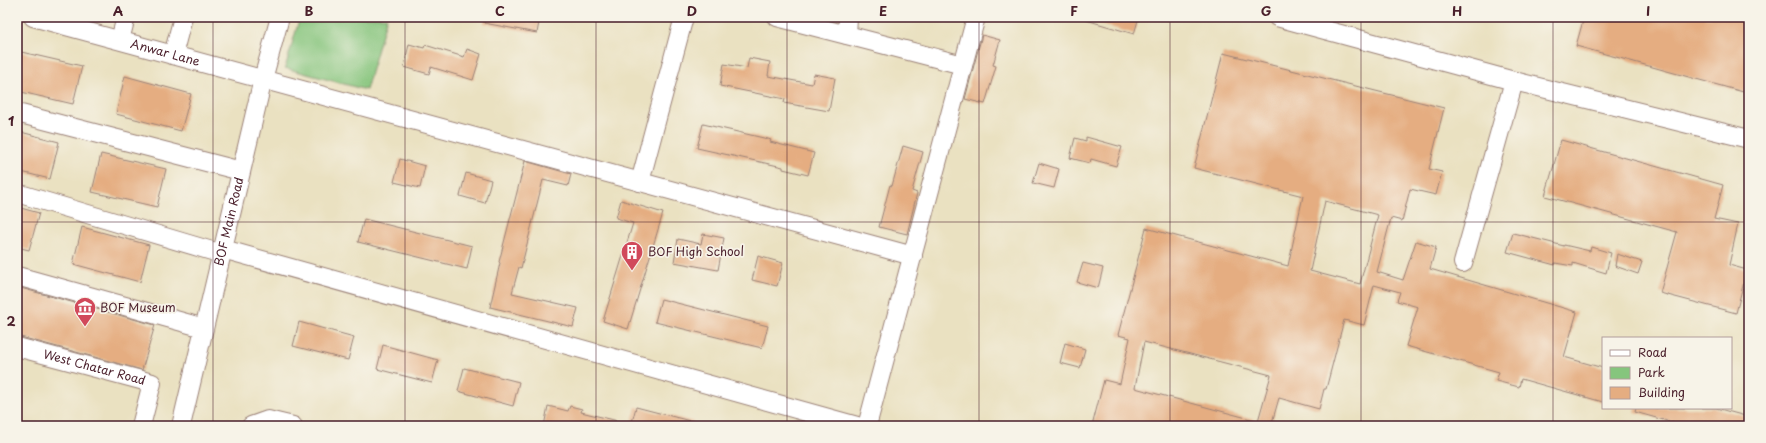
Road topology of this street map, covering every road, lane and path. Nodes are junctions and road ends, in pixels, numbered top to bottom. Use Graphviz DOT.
graph roads {
  1 [pos="33,17"];
  2 [pos="126,17"];
  3 [pos="182,17"];
  4 [pos="280,17"];
  5 [pos="684,17"];
  6 [pos="777,17"];
  7 [pos="848,17"];
  8 [pos="976,17"];
  9 [pos="1277,17"];
  10 [pos="68,21"];
  11 [pos="847,35"];
  12 [pos="120,40"];
  13 [pos="173,55"];
  14 [pos="963,65"];
  15 [pos="263,79"];
  16 [pos="1514,82"];
  17 [pos="17,112"];
  18 [pos="1749,139"];
  19 [pos="242,171"];
  20 [pos="640,182"];
  21 [pos="17,193"];
  22 [pos="222,251"];
  23 [pos="913,256"];
  24 [pos="1463,263"];
  25 [pos="17,276"];
  26 [pos="204,328"];
  27 [pos="17,346"];
  28 [pos="141,426"];
  29 [pos="181,426"];
  30 [pos="251,426"];
  31 [pos="293,426"];
  32 [pos="857,426"];
  33 [pos="867,426"];
  1 -- 10 [label="street, Anwar Lane"];
  2 -- 12 [label="street"];
  3 -- 13 [label="street"];
  4 -- 15 [label="street, BOF Main Road"];
  5 -- 20 [label="street"];
  6 -- 11 [label="street"];
  7 -- 11 [label="street"];
  8 -- 14 [label="street"];
  9 -- 16 [label="street"];
  10 -- 12 [label="street, Anwar Lane"];
  11 -- 14 [label="street"];
  12 -- 13 [label="street, Anwar Lane"];
  13 -- 15 [label="street, Anwar Lane"];
  14 -- 23 [label="street"];
  15 -- 19 [label="street, BOF Main Road"];
  15 -- 20 [label="street, Anwar Lane"];
  16 -- 18 [label="street"];
  16 -- 24 [label="street"];
  17 -- 19 [label="street"];
  19 -- 22 [label="street, BOF Main Road"];
  20 -- 23 [label="street, Anwar Lane"];
  21 -- 22 [label="street"];
  22 -- 26 [label="street, BOF Main Road"];
  22 -- 32 [label="street"];
  23 -- 33 [label="street"];
  25 -- 26 [label="street"];
  26 -- 29 [label="street, BOF Main Road"];
  27 -- 28 [label="street, West Chatar Road"];
  30 -- 31 [label="street"];
}
